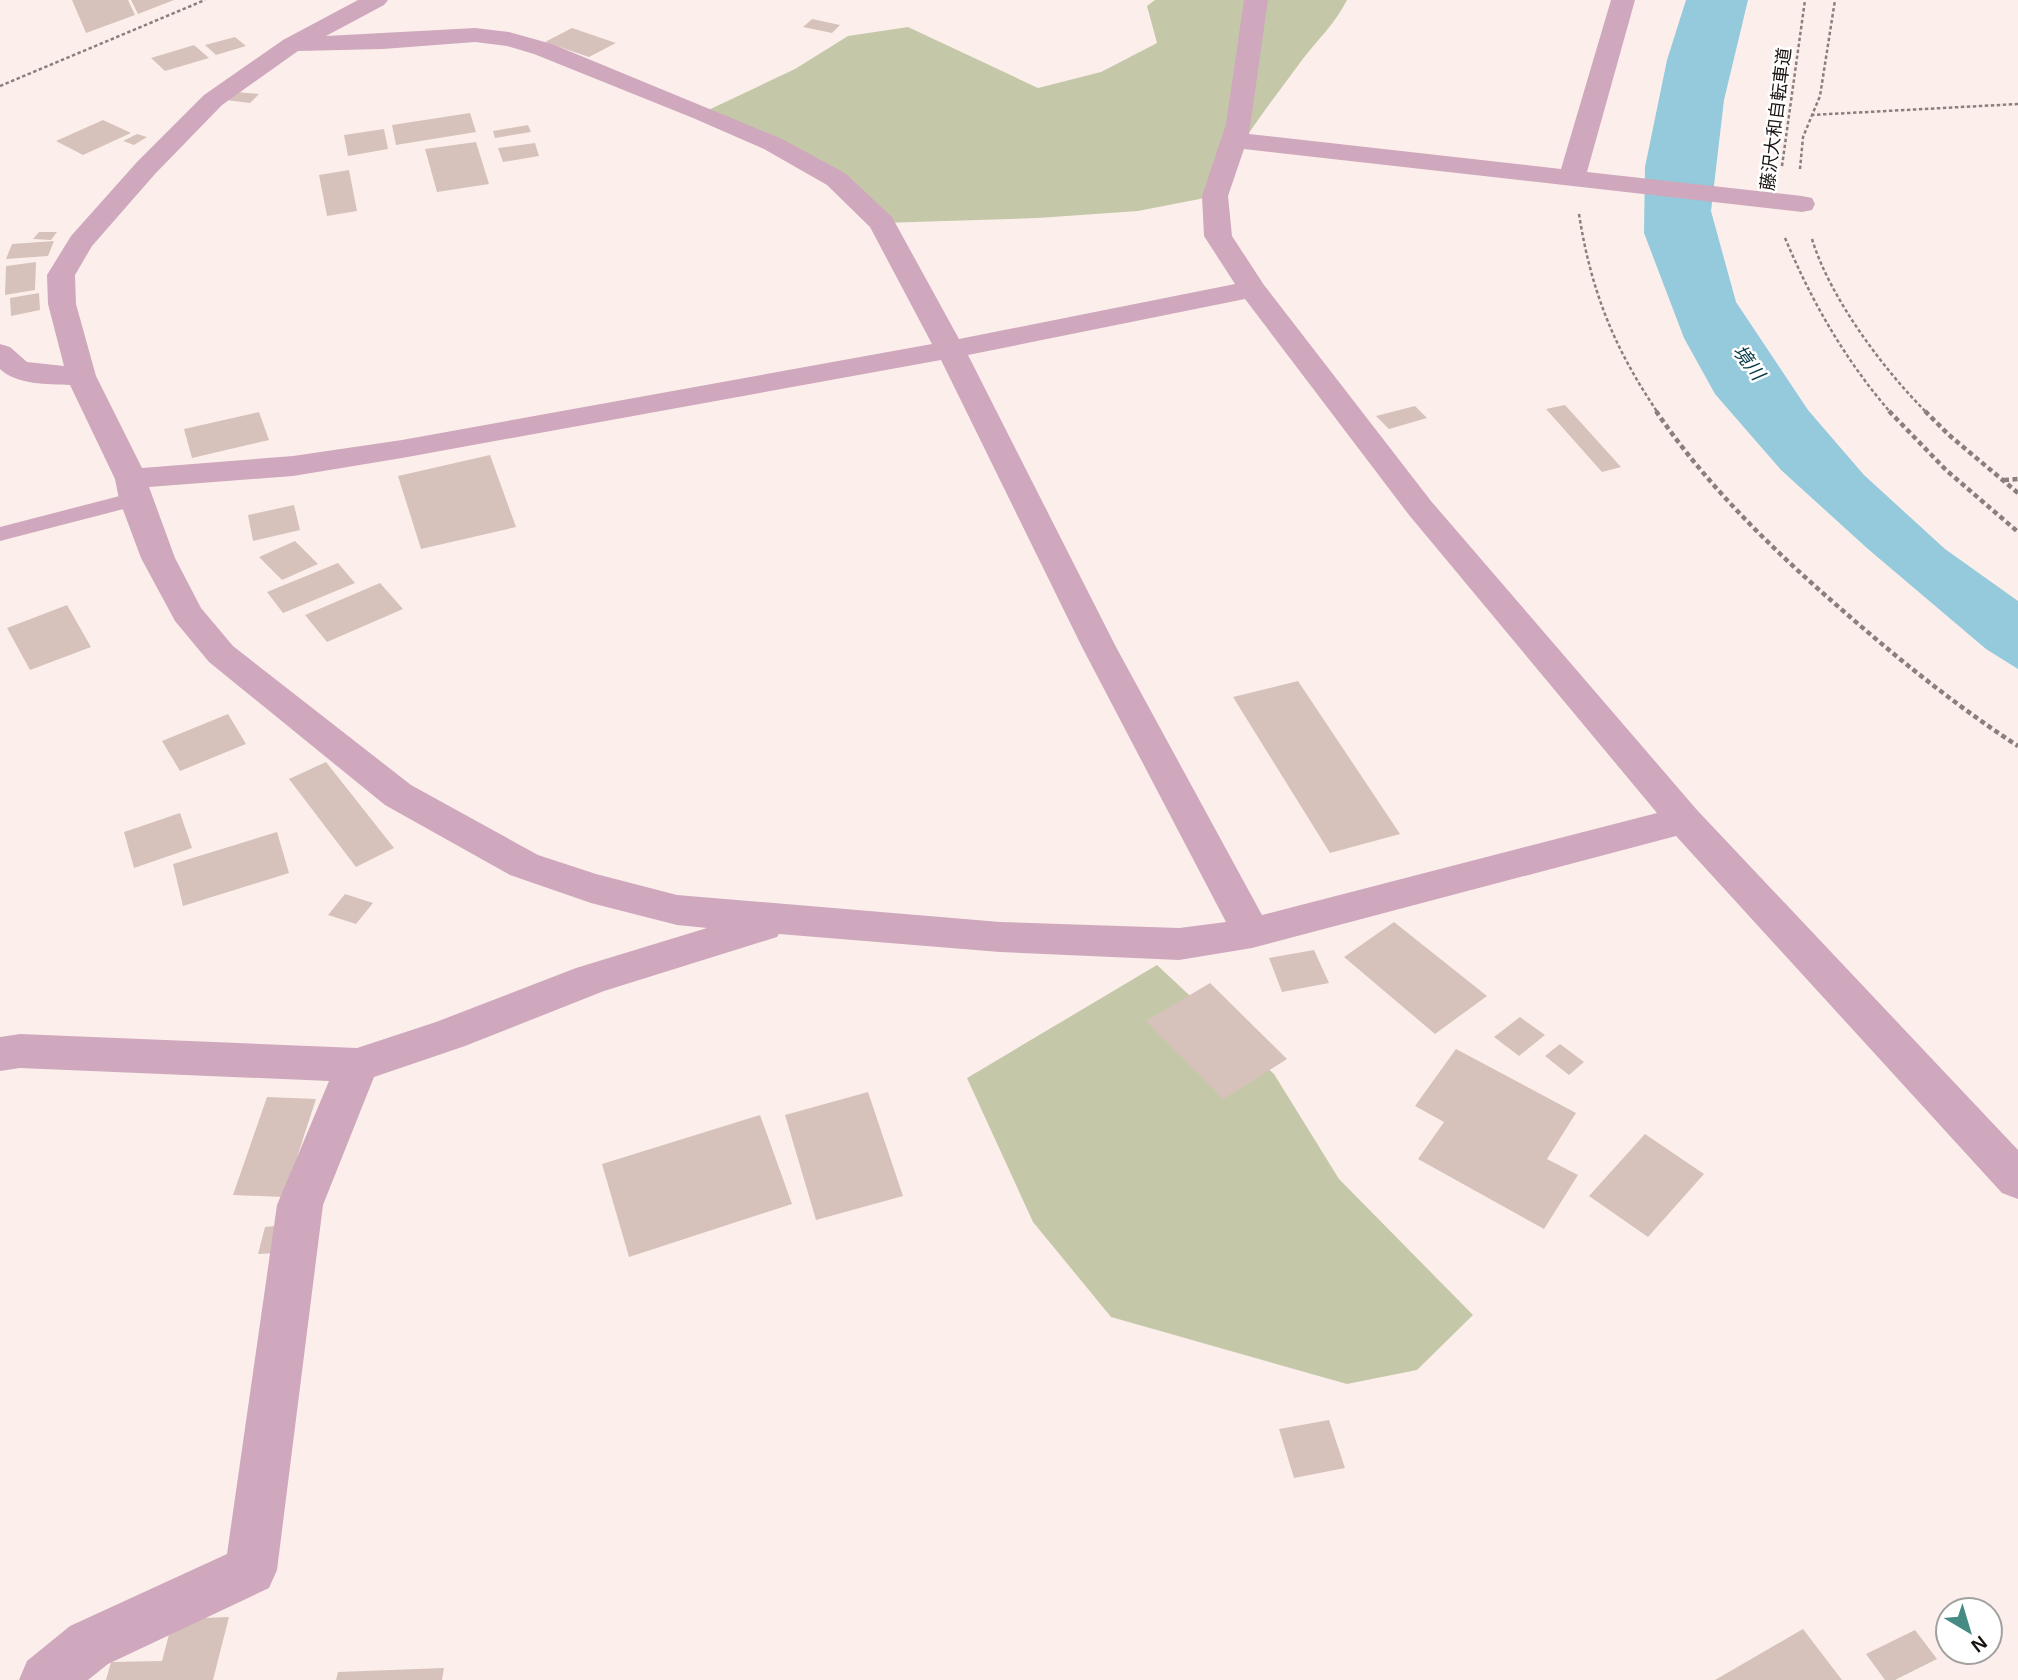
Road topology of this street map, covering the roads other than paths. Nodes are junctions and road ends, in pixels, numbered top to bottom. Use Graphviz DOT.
graph roads {
  1 [pos="376,0"];
  2 [pos="1256,0"];
  3 [pos="1623,0"];
  4 [pos="291,45"];
  5 [pos="1235,140"];
  6 [pos="1578,179"];
  7 [pos="1784,202"];
  8 [pos="1252,289"];
  9 [pos="950,349"];
  10 [pos="0,353"];
  11 [pos="81,376"];
  12 [pos="133,489"];
  13 [pos="0,534"];
  14 [pos="1684,820"];
  15 [pos="782,920"];
  16 [pos="1252,933"];
  17 [pos="0,1054"];
  18 [pos="357,1065"];
  19 [pos="2018,1180"];
  20 [pos="46,1680"];
  1 -- 4 [label="street"];
  2 -- 5 [label="street"];
  3 -- 6 [label="street"];
  4 -- 9 [label="street"];
  4 -- 11 [label="street"];
  5 -- 6 [label="street"];
  5 -- 8 [label="street"];
  6 -- 7 [label="street"];
  8 -- 9 [label="street"];
  8 -- 14 [label="street"];
  9 -- 12 [label="street"];
  9 -- 16 [label="street"];
  10 -- 11 [label="street"];
  11 -- 12 [label="street"];
  12 -- 13 [label="lane"];
  12 -- 15 [label="street"];
  14 -- 16 [label="street"];
  14 -- 19 [label="street"];
  15 -- 16 [label="street"];
  15 -- 18 [label="street"];
  17 -- 18 [label="street"];
  18 -- 20 [label="street"];
}
